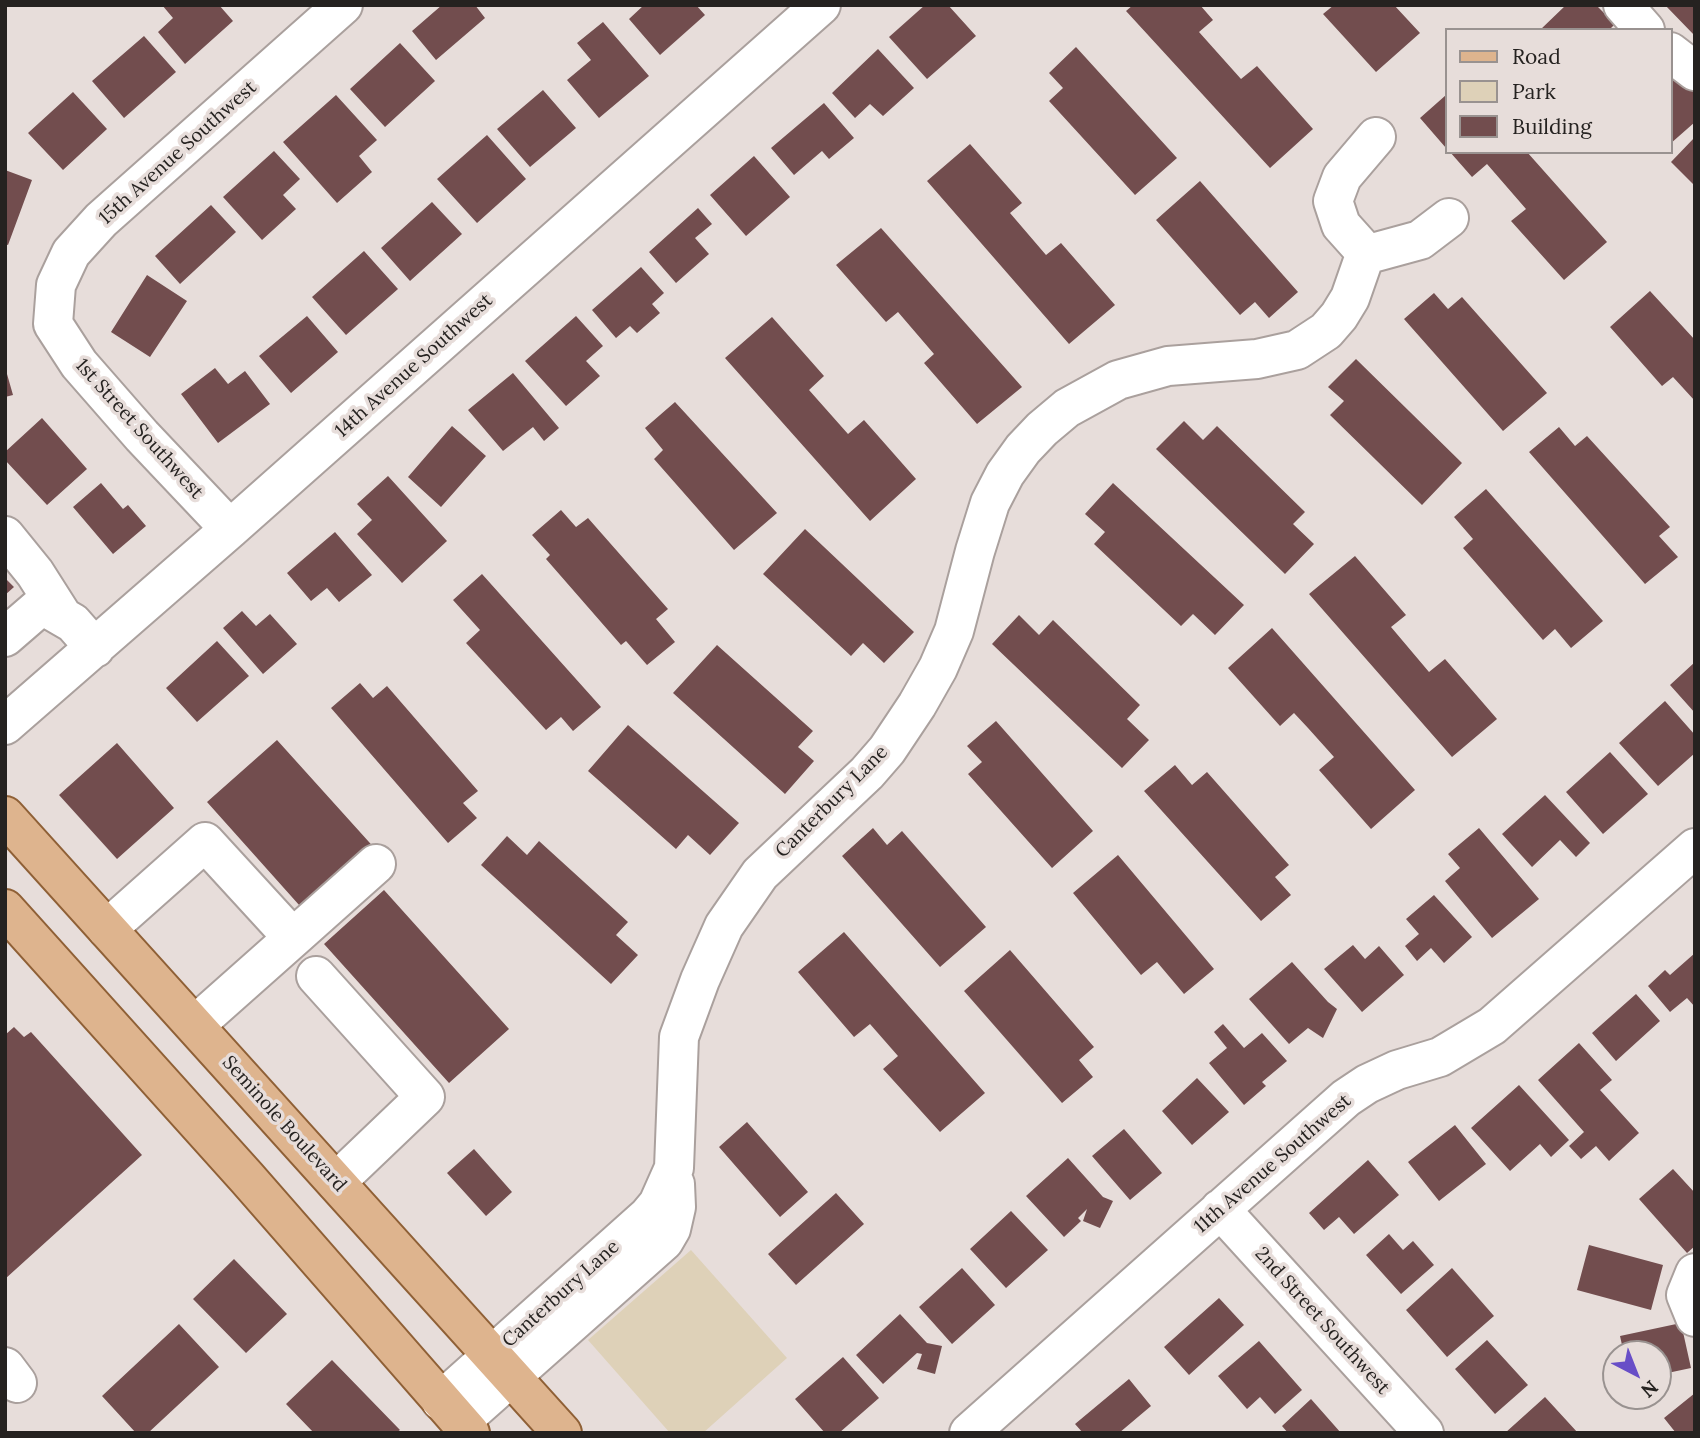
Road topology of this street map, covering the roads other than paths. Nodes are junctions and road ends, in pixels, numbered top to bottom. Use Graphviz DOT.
graph roads {
  1 [pos="343,5"];
  2 [pos="821,5"];
  3 [pos="1623,5"];
  4 [pos="1643,28"];
  5 [pos="1672,54"];
  6 [pos="1695,71"];
  7 [pos="1376,137"];
  8 [pos="1450,218"];
  9 [pos="1367,254"];
  10 [pos="53,324"];
  11 [pos="230,529"];
  12 [pos="5,536"];
  13 [pos="52,611"];
  14 [pos="5,637"];
  15 [pos="95,648"];
  16 [pos="7,721"];
  17 [pos="5,816"];
  18 [pos="1695,848"];
  19 [pos="376,863"];
  20 [pos="5,909"];
  21 [pos="107,929"];
  22 [pos="293,938"];
  23 [pos="316,976"];
  24 [pos="195,1026"];
  25 [pos="336,1182"];
  26 [pos="1220,1209"];
  27 [pos="1695,1273"];
  28 [pos="1695,1317"];
  29 [pos="502,1366"];
  30 [pos="457,1419"];
  31 [pos="985,1428"];
  32 [pos="562,1433"];
  33 [pos="1424,1433"];
  1 -- 10 [label="street, 15th Avenue Southwest"];
  2 -- 11 [label="street, 14th Avenue Southwest"];
  3 -- 4 [label="street"];
  5 -- 6 [label="street"];
  7 -- 9 [label="street"];
  8 -- 9 [label="street"];
  9 -- 29 [label="street, Canterbury Lane"];
  10 -- 11 [label="street, 1st Street Southwest"];
  11 -- 15 [label="street, 14th Avenue Southwest"];
  12 -- 13 [label="street"];
  13 -- 14 [label="street"];
  13 -- 15 [label="street"];
  15 -- 16 [label="street, 14th Avenue Southwest"];
  17 -- 21 [label="main road, Seminole Boulevard"];
  18 -- 26 [label="street, 11th Avenue Southwest"];
  19 -- 22 [label="street"];
  20 -- 30 [label="main road"];
  21 -- 22 [label="street"];
  21 -- 24 [label="main road, Seminole Boulevard"];
  22 -- 24 [label="street"];
  23 -- 25 [label="street"];
  24 -- 25 [label="main road, Seminole Boulevard"];
  25 -- 29 [label="main road, Seminole Boulevard"];
  26 -- 31 [label="street, 11th Avenue Southwest"];
  26 -- 33 [label="street, 2nd Street Southwest"];
  27 -- 28 [label="street"];
  29 -- 30 [label="street, Canterbury Lane"];
  29 -- 32 [label="main road, Seminole Boulevard"];
}
